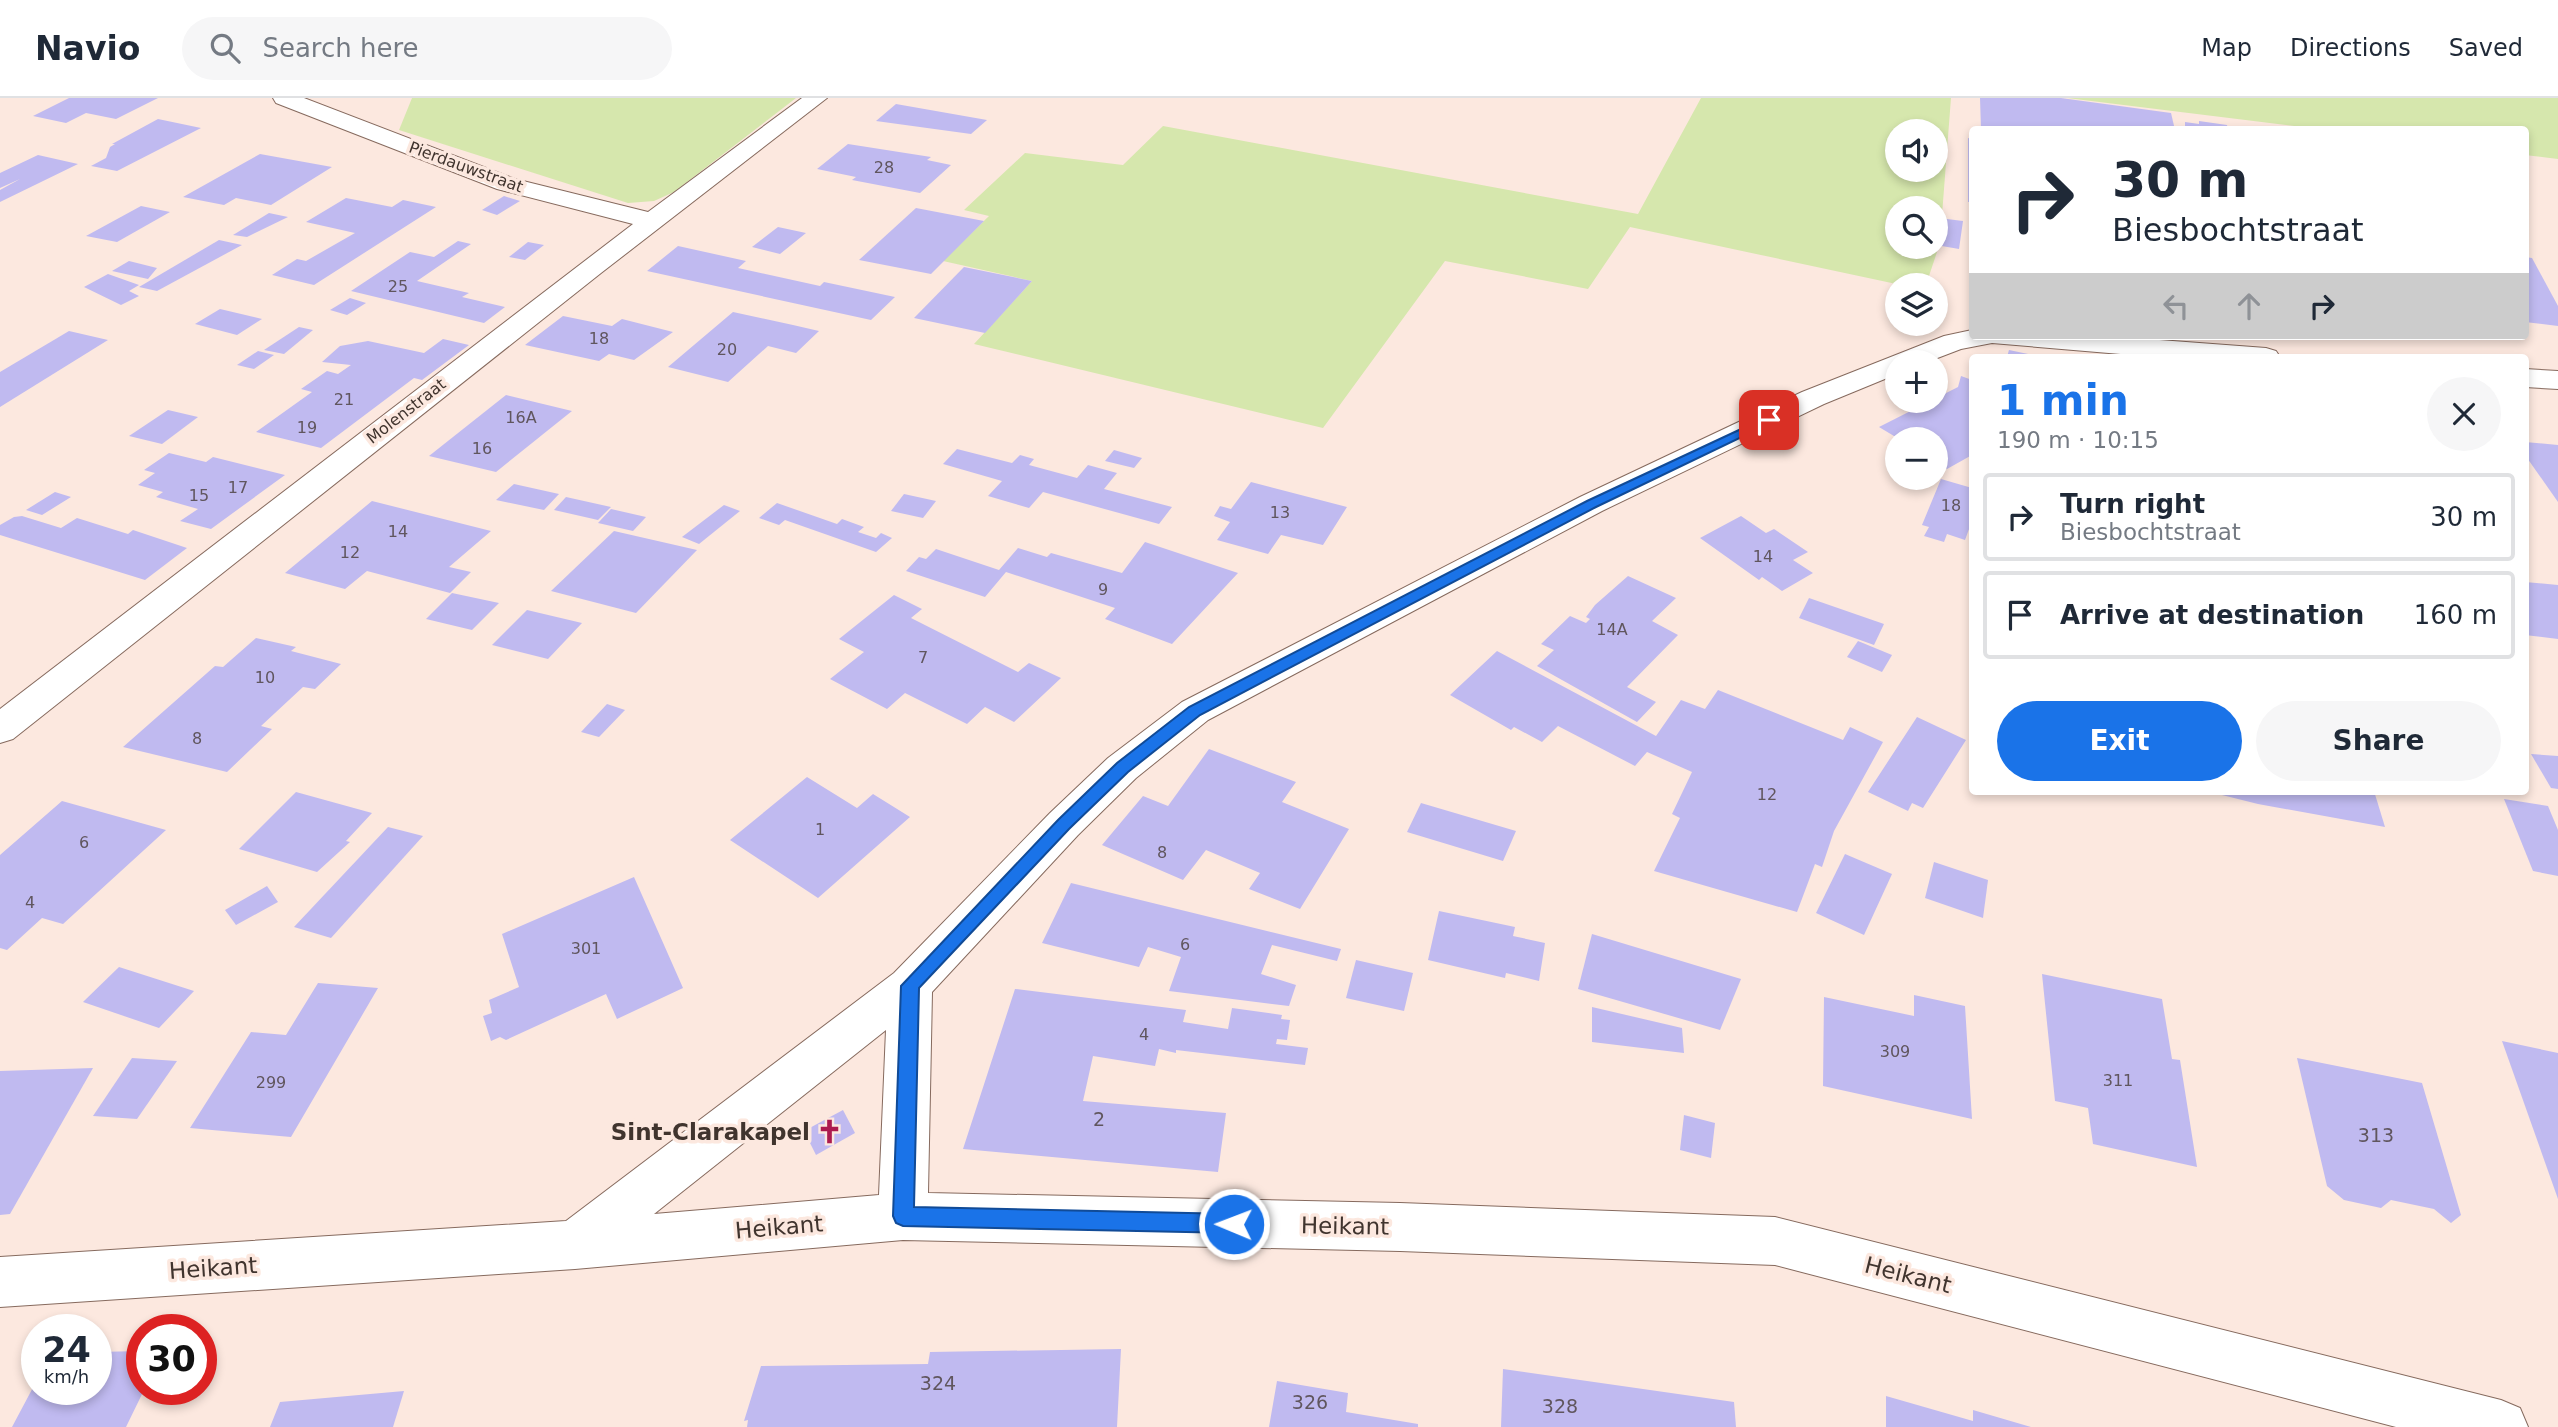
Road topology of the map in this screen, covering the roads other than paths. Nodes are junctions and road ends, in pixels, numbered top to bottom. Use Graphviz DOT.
graph roads {
  1 [pos="284,98"];
  2 [pos="817,98"];
  3 [pos="652,221"];
  4 [pos="1969,339"];
  5 [pos="2047,340"];
  6 [pos="1933,350"];
  7 [pos="2227,354"];
  8 [pos="1885,369"];
  9 [pos="2529,379"];
  10 [pos="2558,380"];
  11 [pos="0,729"];
  12 [pos="910,986"];
  13 [pos="903,1216"];
  14 [pos="575,1245"];
  15 [pos="0,1282"];
  16 [pos="2501,1427"];
  1 -- 3 [label="street, Pierdauwstraat"];
  2 -- 3 [label="street, Molenstraat"];
  3 -- 11 [label="street, Molenstraat"];
  4 -- 6 [label="street"];
  5 -- 7 [label="street"];
  8 -- 12 [label="street"];
  9 -- 10 [label="street"];
  12 -- 13 [label="street"];
  12 -- 14 [label="street"];
  13 -- 14 [label="street, Heikant"];
  13 -- 16 [label="street, Heikant"];
  14 -- 15 [label="street, Heikant"];
}
